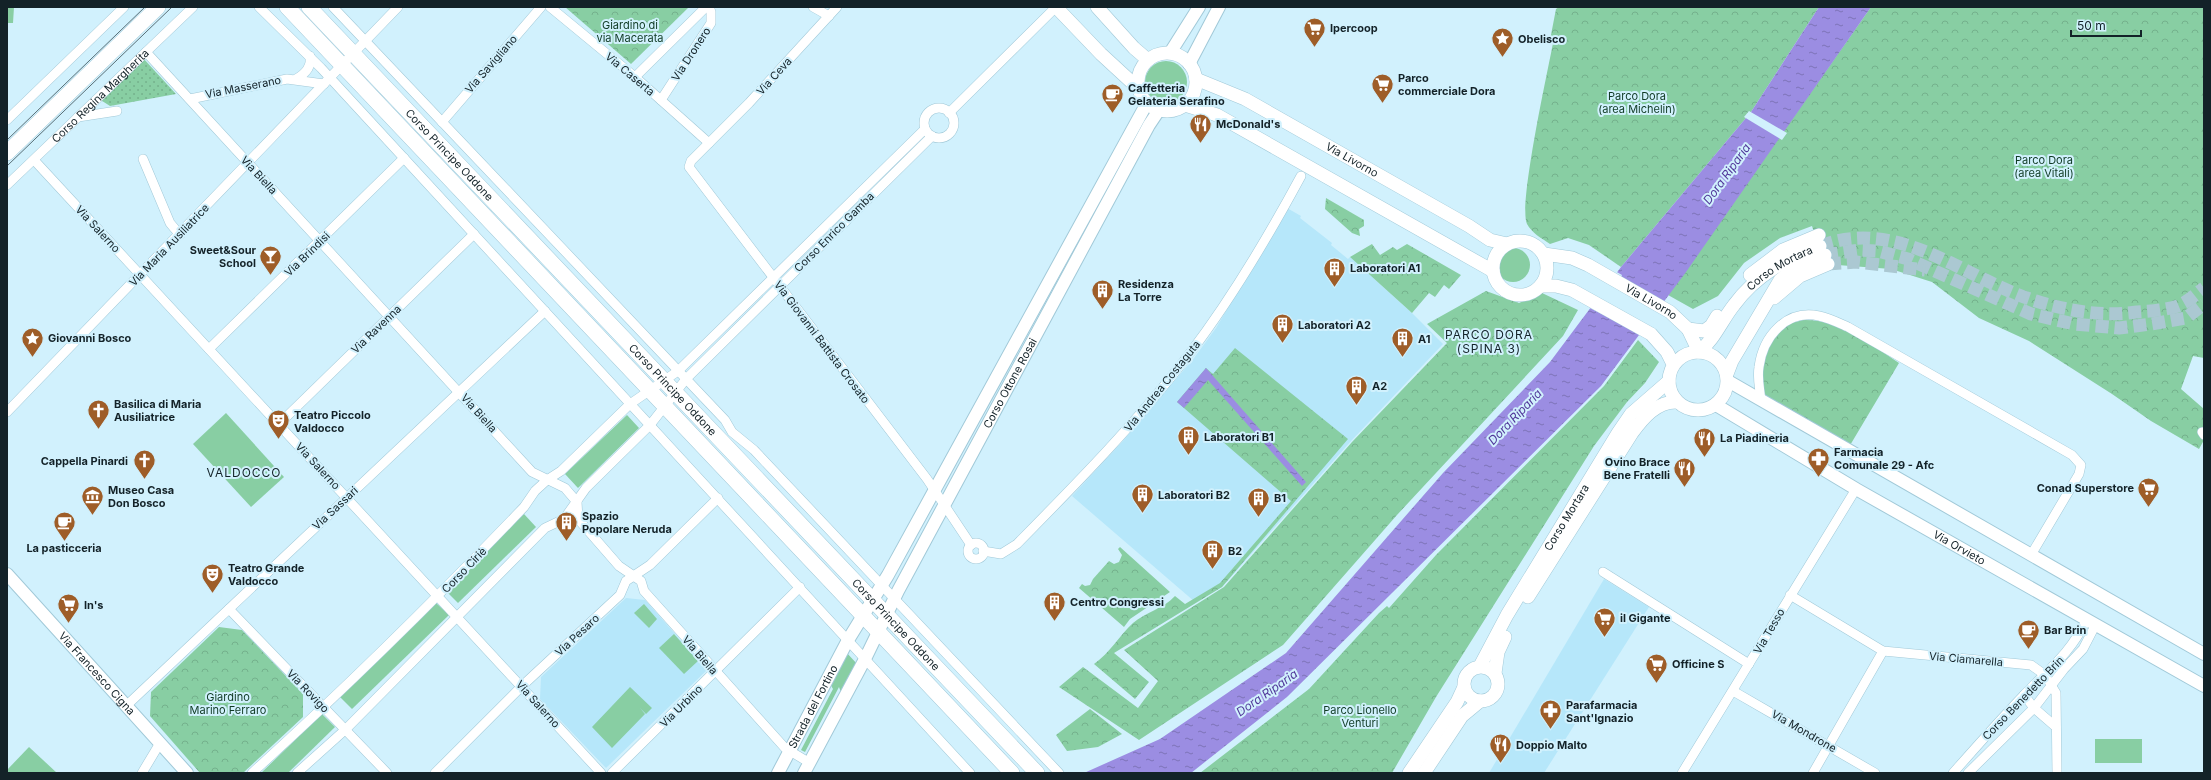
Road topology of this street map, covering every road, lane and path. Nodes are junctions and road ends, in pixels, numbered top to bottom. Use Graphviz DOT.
graph roads {
  1 [pos="124,7"];
  2 [pos="158,7"];
  3 [pos="193,7"];
  4 [pos="259,7"];
  5 [pos="287,7"];
  6 [pos="309,7"];
  7 [pos="333,7"];
  8 [pos="398,7"];
  9 [pos="541,7"];
  10 [pos="550,7"];
  11 [pos="708,7"];
  12 [pos="813,7"];
  13 [pos="838,7"];
  14 [pos="1056,7"];
  15 [pos="1097,7"];
  16 [pos="1199,7"];
  17 [pos="1219,7"];
  18 [pos="829,16"];
  19 [pos="365,42"];
  20 [pos="146,52"];
  21 [pos="1170,53"];
  22 [pos="353,54"];
  23 [pos="310,56"];
  24 [pos="1148,60"];
  25 [pos="1189,64"];
  26 [pos="342,65"];
  27 [pos="635,77"];
  28 [pos="296,79"];
  29 [pos="1196,79"];
  30 [pos="327,81"];
  31 [pos="1139,89"];
  32 [pos="190,99"];
  33 [pos="661,100"];
  34 [pos="1146,103"];
  35 [pos="1185,105"];
  36 [pos="1159,110"];
  37 [pos="117,111"];
  38 [pos="949,113"];
  39 [pos="78,117"];
  40 [pos="7,120"];
  41 [pos="442,122"];
  42 [pos="929,133"];
  43 [pos="709,143"];
  44 [pos="7,153"];
  45 [pos="404,158"];
  46 [pos="143,159"];
  47 [pos="34,160"];
  48 [pos="248,163"];
  49 [pos="1301,176"];
  50 [pos="7,185"];
  51 [pos="474,234"];
  52 [pos="180,235"];
  53 [pos="320,241"];
  54 [pos="1507,244"];
  55 [pos="1823,250"];
  56 [pos="1544,254"];
  57 [pos="1493,271"];
  58 [pos="141,276"];
  59 [pos="774,279"];
  60 [pos="779,286"];
  61 [pos="1541,286"];
  62 [pos="545,311"];
  63 [pos="389,316"];
  64 [pos="1688,329"];
  65 [pos="209,350"];
  66 [pos="1699,352"];
  67 [pos="1673,364"];
  68 [pos="678,371"];
  69 [pos="1728,378"];
  70 [pos="686,379"];
  71 [pos="664,380"];
  72 [pos="1669,380"];
  73 [pos="650,391"];
  74 [pos="459,392"];
  75 [pos="676,392"];
  76 [pos="1761,401"];
  77 [pos="1677,402"];
  78 [pos="630,404"];
  79 [pos="1716,405"];
  80 [pos="664,407"];
  81 [pos="7,412"];
  82 [pos="279,424"];
  83 [pos="650,425"];
  84 [pos="546,480"];
  85 [pos="1856,489"];
  86 [pos="934,491"];
  87 [pos="347,497"];
  88 [pos="718,498"];
  89 [pos="577,502"];
  90 [pos="944,505"];
  91 [pos="971,544"];
  92 [pos="2031,556"];
  93 [pos="1603,572"];
  94 [pos="7,574"];
  95 [pos="634,576"];
  96 [pos="882,586"];
  97 [pos="800,588"];
  98 [pos="1790,595"];
  99 [pos="438,596"];
  100 [pos="894,599"];
  101 [pos="873,601"];
  102 [pos="229,608"];
  103 [pos="457,615"];
  104 [pos="886,615"];
  105 [pos="863,616"];
  106 [pos="2091,621"];
  107 [pos="878,632"];
  108 [pos="848,640"];
  109 [pos="1883,651"];
  110 [pos="2204,654"];
  111 [pos="865,659"];
  112 [pos="1749,664"];
  113 [pos="1480,666"];
  114 [pos="715,672"];
  115 [pos="1495,673"];
  116 [pos="2045,675"];
  117 [pos="2052,684"];
  118 [pos="522,686"];
  119 [pos="2204,686"];
  120 [pos="1464,687"];
  121 [pos="1733,691"];
  122 [pos="2024,695"];
  123 [pos="1480,701"];
  124 [pos="126,706"];
  125 [pos="324,708"];
  126 [pos="2034,708"];
  127 [pos="2056,728"];
  128 [pos="346,729"];
  129 [pos="160,743"];
  130 [pos="1830,746"];
  131 [pos="789,751"];
  132 [pos="807,768"];
  133 [pos="1058,771"];
  134 [pos="142,773"];
  135 [pos="187,773"];
  136 [pos="252,773"];
  137 [pos="297,773"];
  138 [pos="386,773"];
  139 [pos="435,773"];
  140 [pos="602,773"];
  141 [pos="612,773"];
  142 [pos="778,773"];
  143 [pos="970,773"];
  144 [pos="1012,773"];
  145 [pos="1036,773"];
  146 [pos="1409,773"];
  147 [pos="1424,773"];
  148 [pos="1682,773"];
  149 [pos="1813,773"];
  150 [pos="1875,773"];
  151 [pos="1953,773"];
  152 [pos="1968,773"];
  153 [pos="2057,773"];
  1 -- 40 [label="street"];
  2 -- 44 [label="main road"];
  3 -- 20 [label="street, Corso Regina Margherita"];
  4 -- 23 [label="street"];
  5 -- 26 [label="main road, Corso Principe Oddone"];
  6 -- 22 [label="main road, Corso Principe Oddone"];
  7 -- 19 [label="street, Corso Principe Oddone"];
  8 -- 19 [label="street, Via Maria Ausiliatrice"];
  9 -- 41 [label="street, Via Savigliano"];
  10 -- 27 [label="street, Via Caserta"];
  11 -- 27 [label="street, Via Dronero"];
  11 -- 33 [label="street, Via Dronero"];
  12 -- 18 [label="street"];
  13 -- 18 [label="street, Via Ceva"];
  14 -- 31 [label="main road"];
  14 -- 38 [label="street"];
  15 -- 24 [label="main road"];
  16 -- 21 [label="street"];
  17 -- 25 [label="street"];
  18 -- 43 [label="street, Via Ceva"];
  19 -- 22 [label="street, Via Maria Ausiliatrice"];
  19 -- 41 [label="street, Corso Principe Oddone"];
  20 -- 32 [label="street, Via Biella"];
  20 -- 39 [label="street, Corso Regina Margherita"];
  21 -- 24 [label="main road"];
  21 -- 25 [label="main road"];
  22 -- 26 [label="street, Via Maria Ausiliatrice"];
  22 -- 71 [label="main road, Corso Principe Oddone"];
  23 -- 28 [label="street, Via Masserano"];
  23 -- 30 [label="street"];
  24 -- 31 [label="main road"];
  25 -- 29 [label="main road"];
  26 -- 30 [label="street, Via Maria Ausiliatrice"];
  26 -- 73 [label="main road, Corso Principe Oddone"];
  27 -- 33 [label="street, Via Caserta"];
  28 -- 30 [label="street, Via Masserano"];
  28 -- 32 [label="street, Via Masserano"];
  29 -- 35 [label="main road"];
  29 -- 54 [label="main road, Via Livorno"];
  30 -- 45 [label="street"];
  30 -- 48 [label="street, Via Maria Ausiliatrice"];
  31 -- 34 [label="main road"];
  32 -- 48 [label="street, Via Biella"];
  33 -- 43 [label="street, Via Caserta"];
  34 -- 36 [label="main road"];
  34 -- 86 [label="street, Corso Ottone Rosai"];
  35 -- 36 [label="main road"];
  35 -- 57 [label="main road"];
  36 -- 90 [label="street, Corso Ottone Rosai"];
  37 -- 39 [label="street"];
  38 -- 42 [label="street"];
  38 -- 42 [label="street"];
  39 -- 47 [label="street, Corso Regina Margherita"];
  41 -- 68 [label="street, Corso Principe Oddone"];
  42 -- 59 [label="street, Corso Enrico Gamba"];
  42 -- 60 [label="street, Corso Enrico Gamba"];
  43 -- 59 [label="street, Via Giovanni Battista Crosato"];
  45 -- 51 [label="street"];
  45 -- 53 [label="street, Via Brindisi"];
  46 -- 52 [label="street"];
  47 -- 50 [label="street, Corso Regina Margherita"];
  47 -- 58 [label="street, Via Salerno"];
  48 -- 52 [label="street, Via Maria Ausiliatrice"];
  48 -- 53 [label="street, Via Biella"];
  49 -- 91 [label="street, Via Andrea Costaguta"];
  51 -- 62 [label="street"];
  51 -- 63 [label="street, Via Ravenna"];
  52 -- 58 [label="street, Via Maria Ausiliatrice"];
  53 -- 63 [label="street, Via Biella"];
  53 -- 65 [label="street, Via Brindisi"];
  54 -- 56 [label="main road"];
  54 -- 57 [label="main road"];
  55 -- 64 [label="main road"];
  55 -- 66 [label="main road, Corso Mortara"];
  55 -- 69 [label="main road, Corso Mortara"];
  56 -- 61 [label="main road"];
  56 -- 64 [label="main road, Via Livorno"];
  57 -- 61 [label="main road"];
  58 -- 65 [label="street, Via Salerno"];
  58 -- 81 [label="street, Via Maria Ausiliatrice"];
  59 -- 60 [label="street, Via Giovanni Battista Crosato"];
  59 -- 68 [label="street, Corso Enrico Gamba"];
  60 -- 70 [label="street, Corso Enrico Gamba"];
  60 -- 86 [label="street, Via Giovanni Battista Crosato"];
  61 -- 67 [label="main road"];
  62 -- 74 [label="street, Via Sassari"];
  62 -- 78 [label="street"];
  63 -- 74 [label="street, Via Biella"];
  63 -- 82 [label="street, Via Ravenna"];
  64 -- 66 [label="main road, Via Livorno"];
  65 -- 82 [label="street, Via Salerno"];
  66 -- 67 [label="main road"];
  66 -- 69 [label="main road"];
  67 -- 72 [label="main road"];
  68 -- 70 [label="street, Corso Principe Oddone"];
  68 -- 71 [label="street, Corso Ciriè"];
  69 -- 76 [label="street"];
  69 -- 79 [label="main road"];
  70 -- 75 [label="street"];
  70 -- 96 [label="street, Corso Principe Oddone"];
  71 -- 73 [label="street, Corso Ciriè"];
  71 -- 75 [label="main road, Corso Principe Oddone"];
  72 -- 77 [label="main road"];
  72 -- 113 [label="main road, Corso Mortara"];
  73 -- 78 [label="street, Corso Ciriè"];
  73 -- 80 [label="main road, Corso Principe Oddone"];
  74 -- 84 [label="street, Via Biella"];
  74 -- 87 [label="street, Via Sassari"];
  75 -- 80 [label="street"];
  75 -- 101 [label="main road, Corso Principe Oddone"];
  76 -- 92 [label="street"];
  76 -- 92 [label="street"];
  77 -- 79 [label="main road"];
  77 -- 115 [label="main road, Corso Mortara"];
  78 -- 83 [label="street"];
  78 -- 84 [label="street, Corso Ciriè"];
  79 -- 85 [label="street, Via Orvieto"];
  80 -- 83 [label="street"];
  80 -- 105 [label="main road, Corso Principe Oddone"];
  82 -- 87 [label="street, Via Salerno"];
  83 -- 88 [label="street"];
  83 -- 89 [label="street"];
  84 -- 89 [label="street, Via Biella"];
  84 -- 99 [label="street, Corso Ciriè"];
  85 -- 98 [label="street, Via Tesso"];
  85 -- 106 [label="street, Via Orvieto"];
  86 -- 90 [label="street, Via Giovanni Battista Crosato"];
  86 -- 96 [label="street, Corso Ottone Rosai"];
  87 -- 99 [label="street, Via Salerno"];
  87 -- 102 [label="street, Via Sassari"];
  88 -- 95 [label="street, Via Pesaro"];
  88 -- 97 [label="street"];
  89 -- 95 [label="street, Via Biella"];
  89 -- 103 [label="street"];
  90 -- 91 [label="street, Via Giovanni Battista Crosato"];
  90 -- 100 [label="street, Corso Ottone Rosai"];
  92 -- 110 [label="street"];
  93 -- 112 [label="street"];
  94 -- 124 [label="street, Via Francesco Cigna"];
  95 -- 114 [label="street, Via Biella"];
  95 -- 118 [label="street, Via Pesaro"];
  96 -- 100 [label="street, Corso Principe Oddone"];
  96 -- 101 [label="street, Corso Ottone Rosai"];
  97 -- 108 [label="street"];
  97 -- 114 [label="street, Via Urbino"];
  98 -- 109 [label="street, Via Ciamarella"];
  98 -- 112 [label="street, Via Tesso"];
  99 -- 103 [label="street, Via Salerno"];
  99 -- 125 [label="street, Corso Ciriè"];
  100 -- 104 [label="street, Corso Ottone Rosai"];
  100 -- 133 [label="street, Corso Principe Oddone"];
  101 -- 104 [label="main road, Corso Principe Oddone"];
  101 -- 105 [label="street, Corso Ottone Rosai"];
  102 -- 124 [label="street, Via Sassari"];
  102 -- 125 [label="street, Via Rovigo"];
  103 -- 118 [label="street, Via Salerno"];
  103 -- 128 [label="street"];
  104 -- 107 [label="street, Corso Ottone Rosai"];
  104 -- 145 [label="main road, Corso Principe Oddone"];
  105 -- 107 [label="main road, Corso Principe Oddone"];
  105 -- 108 [label="street, Corso Ottone Rosai"];
  106 -- 116 [label="street, Corso Benedetto Brin"];
  106 -- 117 [label="street, Corso Benedetto Brin"];
  106 -- 119 [label="street, Via Orvieto"];
  107 -- 111 [label="street, Corso Ottone Rosai"];
  107 -- 144 [label="main road, Corso Principe Oddone"];
  108 -- 111 [label="street"];
  108 -- 131 [label="street, Strada del Fortino"];
  109 -- 116 [label="street, Via Ciamarella"];
  109 -- 130 [label="street"];
  111 -- 132 [label="street"];
  111 -- 143 [label="street"];
  112 -- 121 [label="street, Via Tesso"];
  113 -- 115 [label="main road"];
  113 -- 120 [label="main road"];
  114 -- 131 [label="street, Via Biella"];
  114 -- 141 [label="street, Via Urbino"];
  115 -- 123 [label="main road"];
  116 -- 117 [label="street"];
  116 -- 122 [label="street, Corso Benedetto Brin"];
  117 -- 126 [label="street, Corso Benedetto Brin"];
  117 -- 127 [label="street"];
  118 -- 139 [label="street, Via Pesaro"];
  118 -- 140 [label="street, Via Salerno"];
  120 -- 123 [label="main road"];
  120 -- 146 [label="main road"];
  121 -- 130 [label="street, Via Mondrone"];
  121 -- 148 [label="street, Via Tesso"];
  122 -- 126 [label="street"];
  122 -- 151 [label="street, Corso Benedetto Brin"];
  123 -- 147 [label="main road"];
  124 -- 129 [label="street, Via Francesco Cigna"];
  125 -- 128 [label="street, Via Rovigo"];
  125 -- 136 [label="street, Corso Ciriè"];
  126 -- 127 [label="street"];
  126 -- 152 [label="street, Corso Benedetto Brin"];
  127 -- 153 [label="street"];
  128 -- 137 [label="street"];
  128 -- 138 [label="street, Via Rovigo"];
  129 -- 134 [label="street"];
  129 -- 135 [label="street, Via Francesco Cigna"];
  130 -- 149 [label="street"];
  130 -- 150 [label="street, Via Mondrone"];
  131 -- 132 [label="street, Via Biella"];
  131 -- 142 [label="street, Strada del Fortino"];
}
